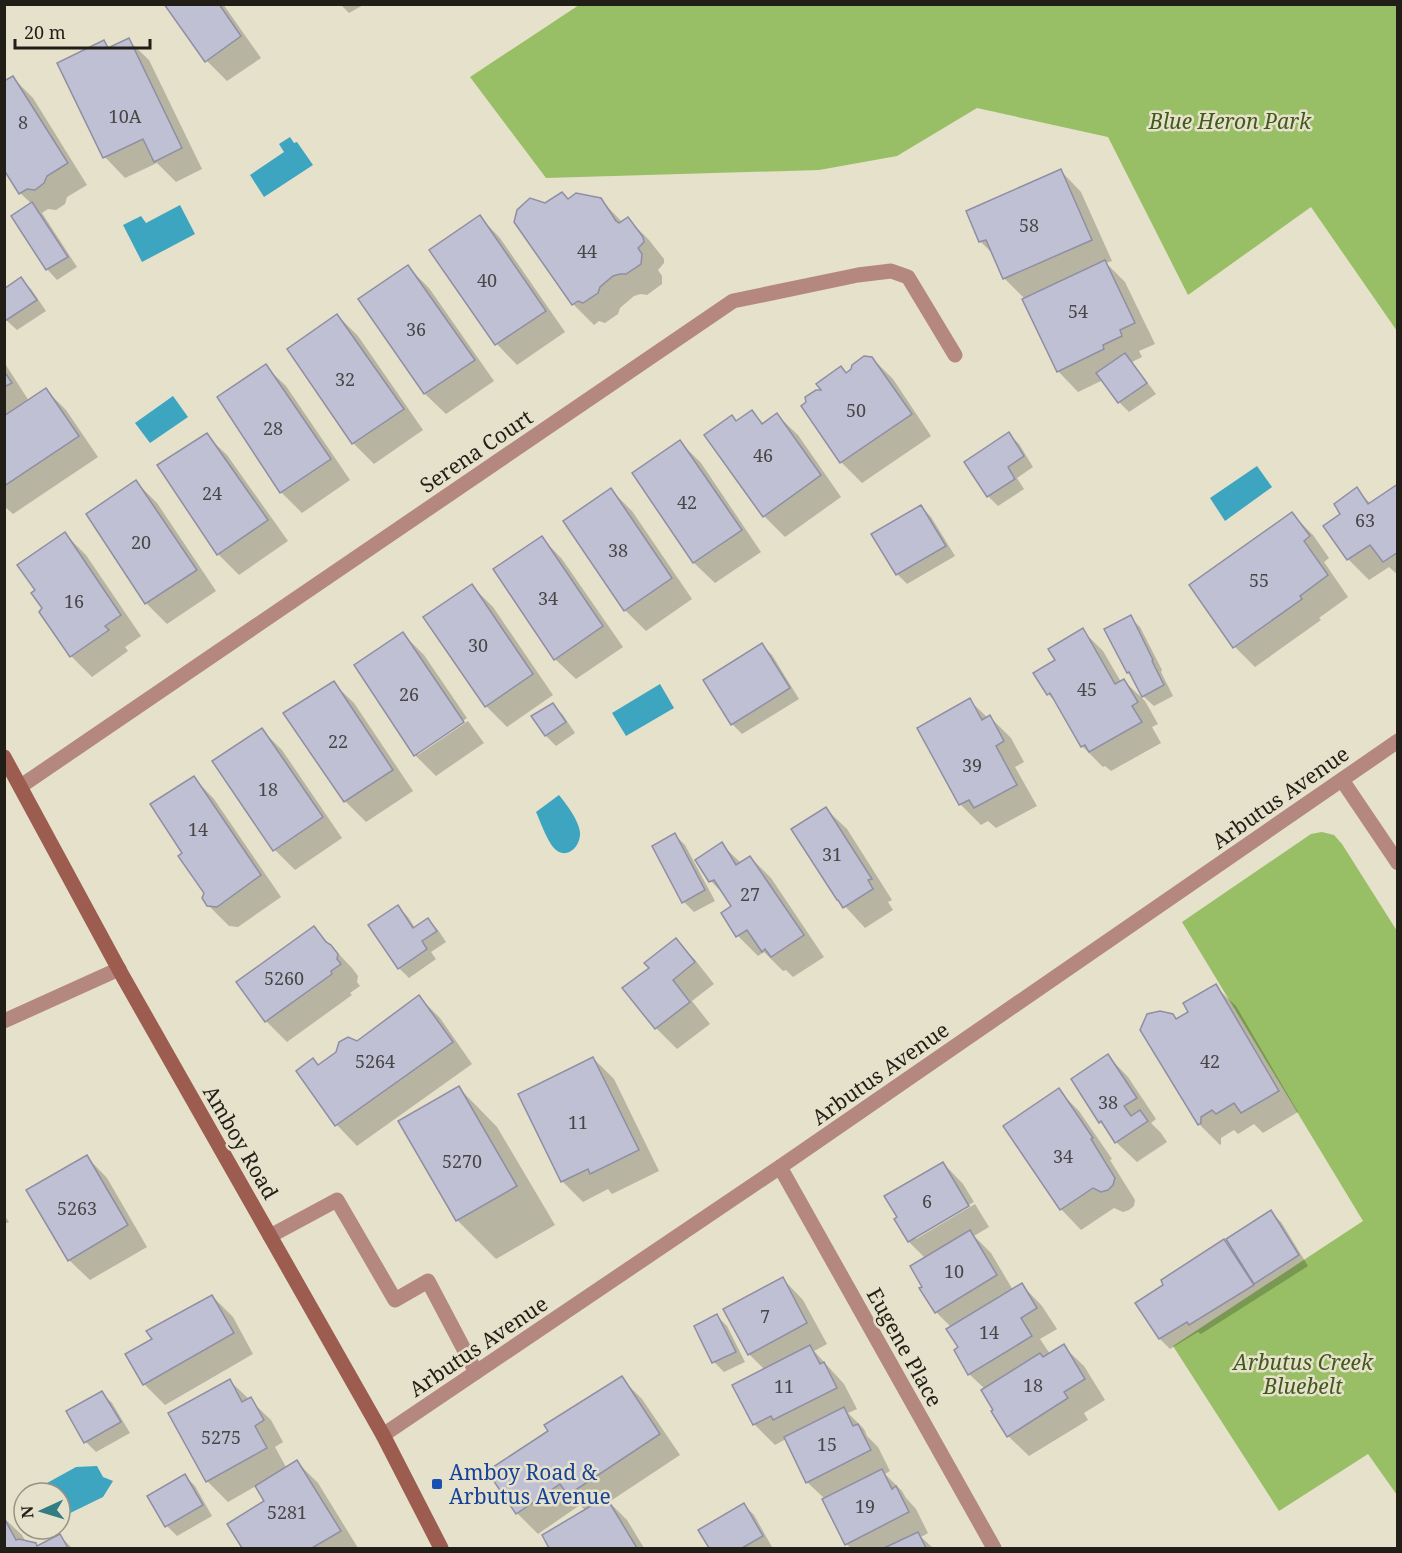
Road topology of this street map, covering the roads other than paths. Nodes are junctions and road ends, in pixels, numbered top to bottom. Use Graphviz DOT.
graph roads {
  1 [pos="955,354"];
  2 [pos="1398,741"];
  3 [pos="4,757"];
  4 [pos="1342,780"];
  5 [pos="21,786"];
  6 [pos="1398,863"];
  7 [pos="119,969"];
  8 [pos="4,1021"];
  9 [pos="780,1167"];
  10 [pos="270,1236"];
  11 [pos="476,1372"];
  12 [pos="383,1435"];
  13 [pos="441,1548"];
  14 [pos="994,1548"];
  1 -- 5 [label="street, Serena Court"];
  2 -- 4 [label="street, Arbutus Avenue"];
  3 -- 5 [label="main road, Amboy Road"];
  4 -- 6 [label="street"];
  4 -- 9 [label="street, Arbutus Avenue"];
  5 -- 7 [label="main road, Amboy Road"];
  7 -- 8 [label="street"];
  7 -- 10 [label="main road, Amboy Road"];
  9 -- 11 [label="street, Arbutus Avenue"];
  9 -- 14 [label="street, Eugene Place"];
  10 -- 11 [label="street"];
  10 -- 12 [label="main road, Amboy Road"];
  11 -- 12 [label="street, Arbutus Avenue"];
  12 -- 13 [label="main road, Amboy Road"];
}
